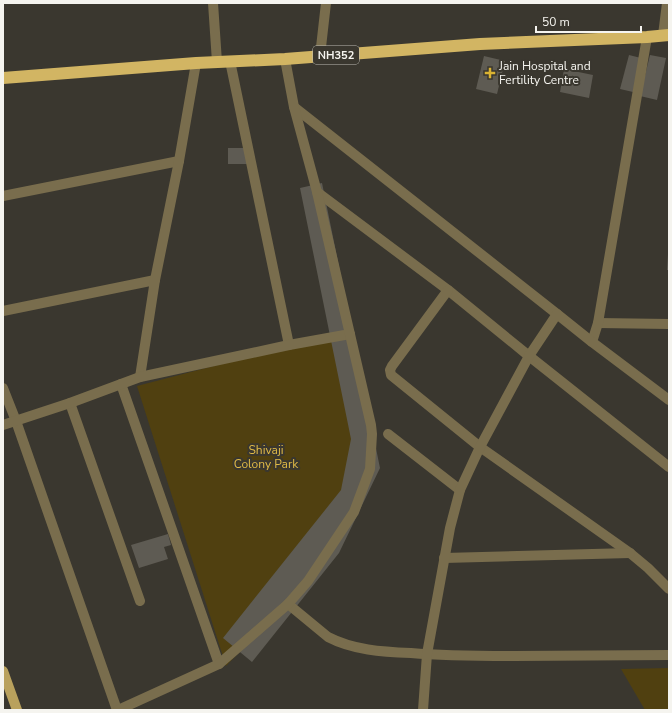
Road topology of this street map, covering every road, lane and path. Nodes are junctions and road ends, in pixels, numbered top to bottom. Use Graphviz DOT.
graph roads {
  1 [pos="213,3"];
  2 [pos="326,3"];
  3 [pos="667,3"];
  4 [pos="666,35"];
  5 [pos="647,37"];
  6 [pos="320,56"];
  7 [pos="286,59"];
  8 [pos="230,61"];
  9 [pos="217,62"];
  10 [pos="196,63"];
  11 [pos="3,78"];
  12 [pos="294,108"];
  13 [pos="179,161"];
  14 [pos="318,192"];
  15 [pos="3,196"];
  16 [pos="154,280"];
  17 [pos="448,290"];
  18 [pos="3,311"];
  19 [pos="556,314"];
  20 [pos="598,323"];
  21 [pos="669,324"];
  22 [pos="350,334"];
  23 [pos="592,342"];
  24 [pos="289,345"];
  25 [pos="529,356"];
  26 [pos="140,377"];
  27 [pos="121,384"];
  28 [pos="3,388"];
  29 [pos="669,400"];
  30 [pos="70,403"];
  31 [pos="16,421"];
  32 [pos="3,426"];
  33 [pos="388,434"];
  34 [pos="480,447"];
  35 [pos="669,467"];
  36 [pos="460,490"];
  37 [pos="630,553"];
  38 [pos="444,558"];
  39 [pos="669,589"];
  40 [pos="140,601"];
  41 [pos="288,604"];
  42 [pos="427,654"];
  43 [pos="669,655"];
  44 [pos="219,664"];
  45 [pos="3,671"];
  46 [pos="17,710"];
  47 [pos="118,710"];
  48 [pos="423,710"];
  1 -- 9 [label="street"];
  2 -- 6 [label="street"];
  3 -- 4 [label="street"];
  4 -- 5 [label="highway, NH352"];
  5 -- 6 [label="highway, NH352"];
  5 -- 20 [label="street"];
  6 -- 7 [label="highway, NH352"];
  7 -- 8 [label="highway, NH352"];
  7 -- 12 [label="street"];
  8 -- 9 [label="highway, NH352"];
  8 -- 24 [label="street"];
  9 -- 10 [label="highway, NH352"];
  10 -- 11 [label="highway, NH352"];
  10 -- 13 [label="street"];
  12 -- 14 [label="street"];
  12 -- 19 [label="street"];
  13 -- 15 [label="street"];
  13 -- 16 [label="street"];
  14 -- 17 [label="street"];
  14 -- 22 [label="street"];
  16 -- 18 [label="street"];
  16 -- 26 [label="street"];
  17 -- 25 [label="street"];
  17 -- 34 [label="street"];
  19 -- 23 [label="street"];
  19 -- 25 [label="street"];
  20 -- 21 [label="street"];
  20 -- 23 [label="street"];
  22 -- 24 [label="street"];
  22 -- 41 [label="street"];
  23 -- 29 [label="street"];
  24 -- 26 [label="street"];
  25 -- 34 [label="street"];
  25 -- 35 [label="street"];
  26 -- 27 [label="street"];
  27 -- 30 [label="street"];
  27 -- 44 [label="street"];
  28 -- 31 [label="street"];
  30 -- 31 [label="street"];
  30 -- 40 [label="street"];
  31 -- 32 [label="street"];
  31 -- 47 [label="street"];
  33 -- 36 [label="street"];
  34 -- 36 [label="street"];
  34 -- 37 [label="street"];
  36 -- 38 [label="street"];
  37 -- 38 [label="street"];
  37 -- 39 [label="street"];
  38 -- 42 [label="street"];
  41 -- 42 [label="street"];
  41 -- 44 [label="street"];
  42 -- 43 [label="street"];
  42 -- 48 [label="street"];
  44 -- 47 [label="street"];
  45 -- 46 [label="main road"];
}
